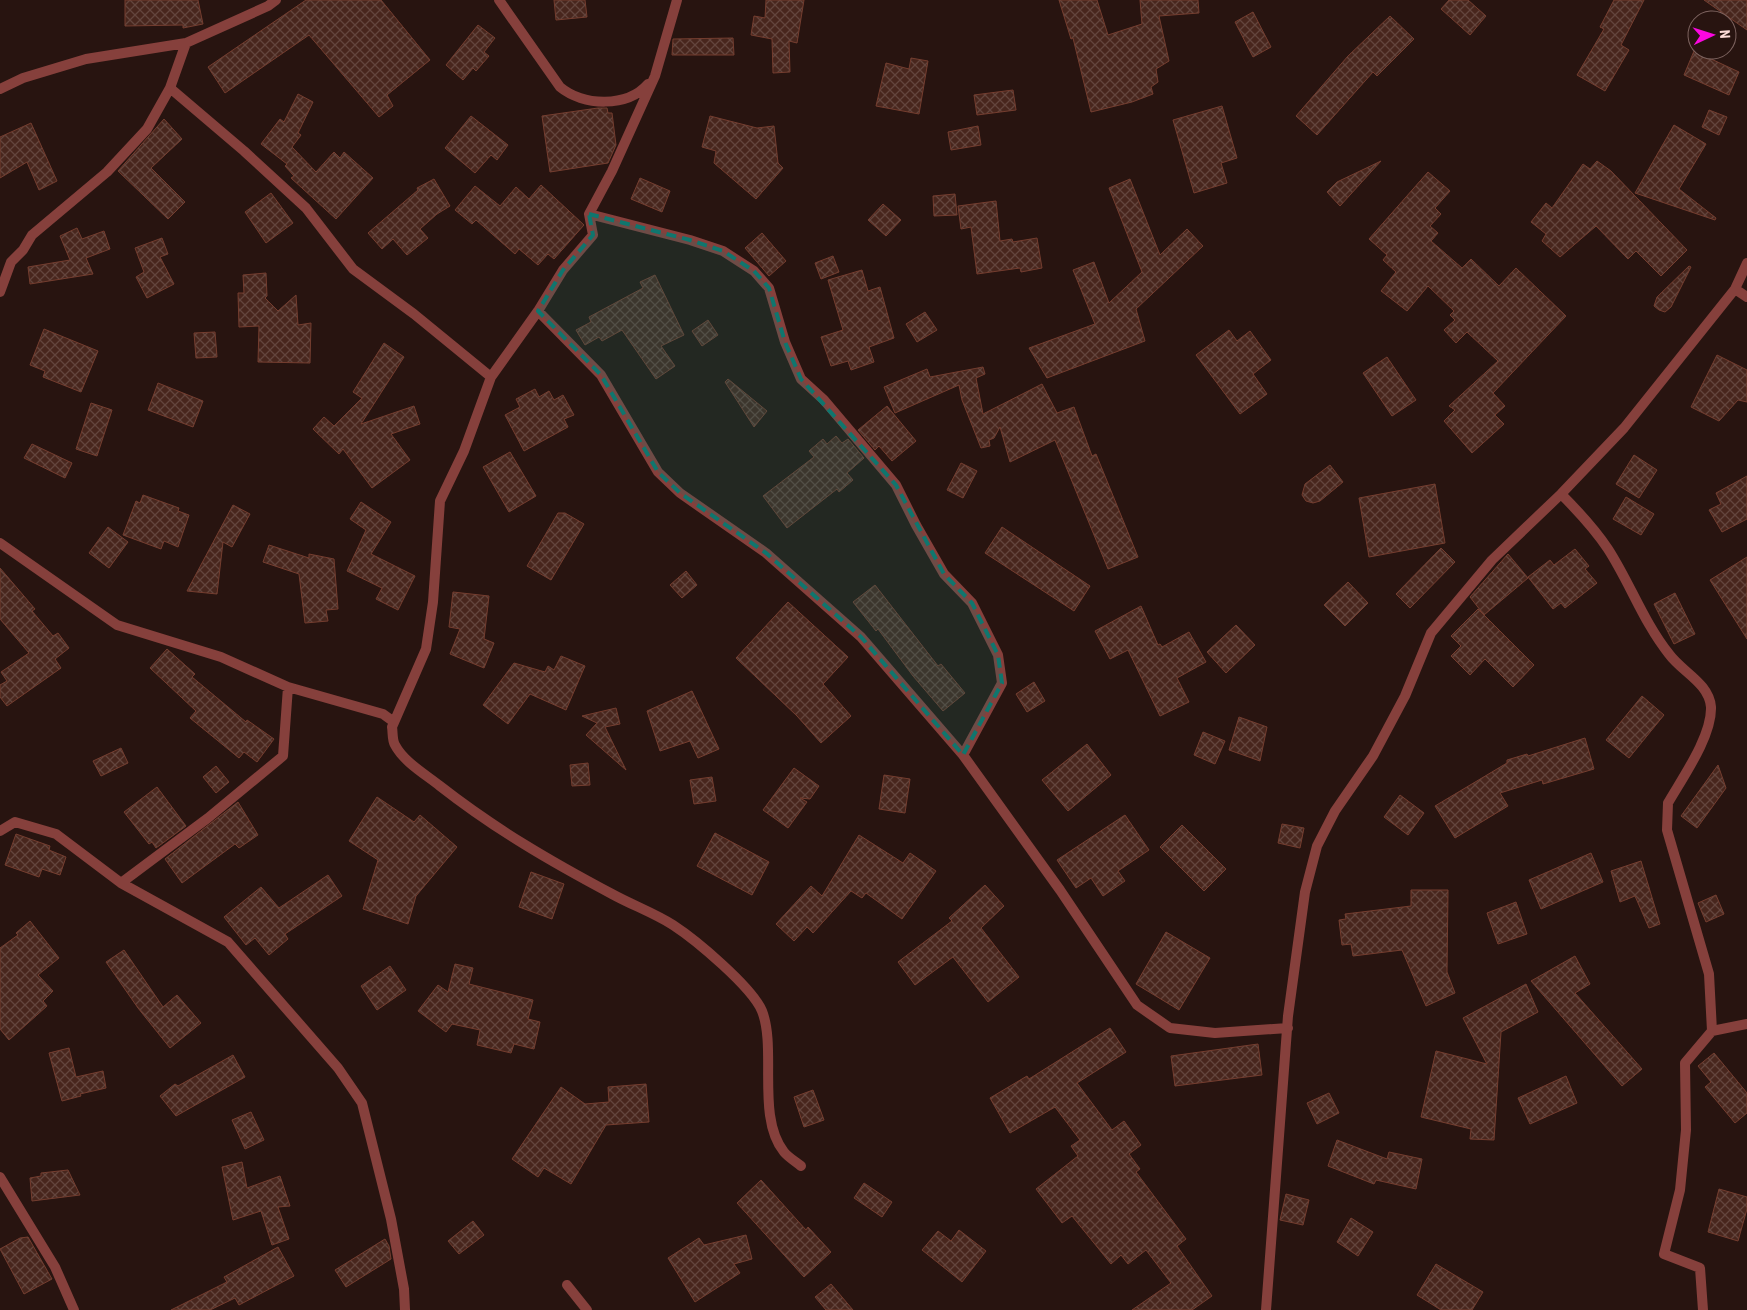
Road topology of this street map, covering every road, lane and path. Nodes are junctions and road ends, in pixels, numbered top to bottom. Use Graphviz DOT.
graph roads {
  1 [pos="276,0"];
  2 [pos="499,0"];
  3 [pos="677,0"];
  4 [pos="186,43"];
  5 [pos="655,76"];
  6 [pos="0,88"];
  7 [pos="170,88"];
  8 [pos="589,214"];
  9 [pos="1747,263"];
  10 [pos="1735,289"];
  11 [pos="0,292"];
  12 [pos="1747,297"];
  13 [pos="538,311"];
  14 [pos="491,377"];
  15 [pos="1560,494"];
  16 [pos="0,544"];
  17 [pos="288,687"];
  18 [pos="394,722"];
  19 [pos="963,755"];
  20 [pos="0,831"];
  21 [pos="121,883"];
  22 [pos="1747,1024"];
  23 [pos="1288,1028"];
  24 [pos="1712,1031"];
  25 [pos="801,1166"];
  26 [pos="0,1177"];
  27 [pos="566,1285"];
  28 [pos="74,1310"];
  29 [pos="405,1310"];
  30 [pos="587,1310"];
  31 [pos="1266,1310"];
  32 [pos="1703,1310"];
  1 -- 4 [label="street"];
  2 -- 5 [label="street"];
  3 -- 5 [label="street"];
  4 -- 6 [label="street"];
  4 -- 7 [label="street"];
  5 -- 8 [label="street"];
  7 -- 11 [label="street"];
  7 -- 14 [label="street"];
  8 -- 13 [label="street"];
  8 -- 19 [label="street"];
  9 -- 10 [label="street"];
  10 -- 12 [label="street"];
  10 -- 15 [label="street"];
  13 -- 14 [label="street"];
  13 -- 19 [label="street"];
  14 -- 18 [label="street"];
  15 -- 23 [label="street"];
  15 -- 24 [label="street"];
  16 -- 17 [label="street"];
  17 -- 18 [label="street"];
  17 -- 21 [label="street"];
  18 -- 25 [label="street"];
  19 -- 23 [label="street"];
  20 -- 21 [label="street"];
  21 -- 29 [label="street"];
  22 -- 24 [label="street"];
  23 -- 31 [label="street"];
  24 -- 32 [label="street"];
  26 -- 28 [label="street"];
  27 -- 30 [label="street"];
}
